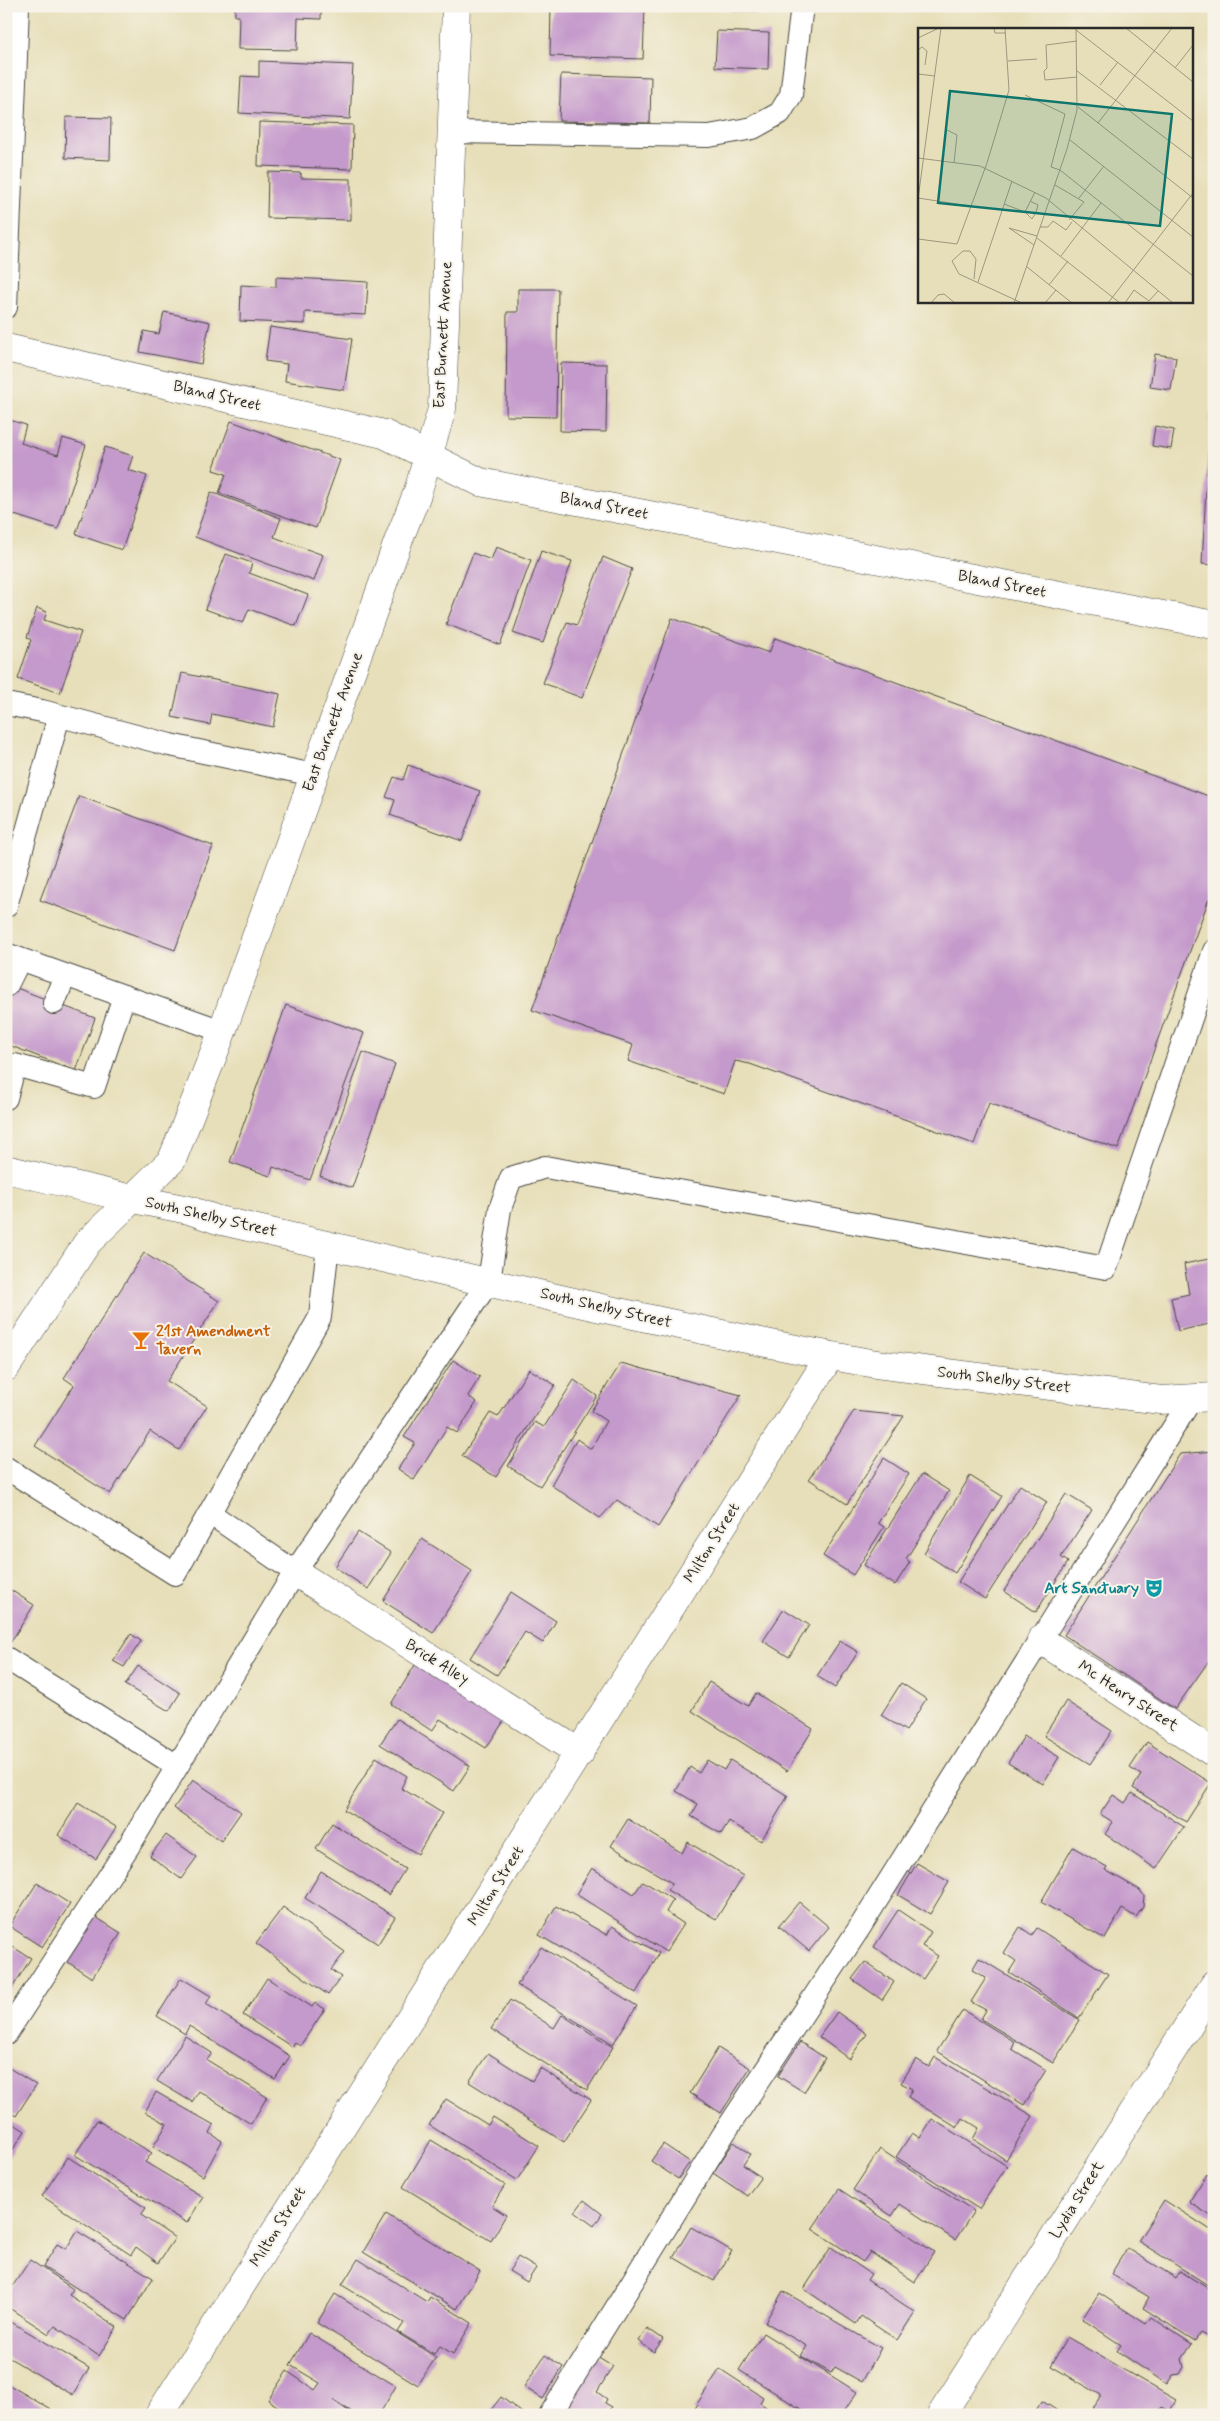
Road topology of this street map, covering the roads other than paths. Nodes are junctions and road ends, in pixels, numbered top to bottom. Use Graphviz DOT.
graph roads {
  1 [pos="18,6"];
  2 [pos="456,6"];
  3 [pos="802,6"];
  4 [pos="451,132"];
  5 [pos="6,307"];
  6 [pos="6,348"];
  7 [pos="429,456"];
  8 [pos="1214,625"];
  9 [pos="6,704"];
  10 [pos="59,716"];
  11 [pos="314,775"];
  12 [pos="6,906"];
  13 [pos="1214,951"];
  14 [pos="13,956"];
  15 [pos="65,975"];
  16 [pos="7,985"];
  17 [pos="124,996"];
  18 [pos="54,1003"];
  19 [pos="222,1031"];
  20 [pos="22,1063"];
  21 [pos="6,1098"];
  22 [pos="6,1169"];
  23 [pos="133,1199"];
  24 [pos="328,1245"];
  25 [pos="489,1281"];
  26 [pos="830,1356"];
  27 [pos="6,1368"];
  28 [pos="1203,1398"];
  29 [pos="6,1468"];
  30 [pos="210,1514"];
  31 [pos="295,1572"];
  32 [pos="1041,1640"];
  33 [pos="6,1658"];
  34 [pos="580,1753"];
  35 [pos="1214,1753"];
  36 [pos="177,1766"];
  37 [pos="1214,1985"];
  38 [pos="6,2034"];
  39 [pos="159,2415"];
  40 [pos="550,2415"];
  41 [pos="940,2415"];
  1 -- 5 [label="lane"];
  2 -- 4 [label="street, East Burnett Avenue"];
  3 -- 4 [label="lane"];
  4 -- 7 [label="street, East Burnett Avenue"];
  6 -- 7 [label="street, Bland Street"];
  7 -- 8 [label="street, Bland Street"];
  7 -- 11 [label="street, East Burnett Avenue"];
  9 -- 10 [label="lane"];
  10 -- 11 [label="lane"];
  10 -- 12 [label="lane"];
  11 -- 19 [label="street, East Burnett Avenue"];
  13 -- 25 [label="lane"];
  14 -- 15 [label="lane"];
  14 -- 16 [label="lane"];
  15 -- 17 [label="lane"];
  15 -- 18 [label="lane"];
  17 -- 19 [label="lane"];
  17 -- 20 [label="lane"];
  19 -- 23 [label="street, East Burnett Avenue"];
  20 -- 21 [label="lane"];
  22 -- 23 [label="street, South Shelby Street"];
  23 -- 24 [label="street, South Shelby Street"];
  23 -- 27 [label="street, East Burnett Avenue"];
  24 -- 25 [label="street, South Shelby Street"];
  24 -- 30 [label="lane"];
  25 -- 26 [label="street, South Shelby Street"];
  25 -- 31 [label="lane"];
  26 -- 28 [label="street, South Shelby Street"];
  26 -- 34 [label="street, Milton Street"];
  28 -- 32 [label="lane"];
  29 -- 30 [label="lane"];
  30 -- 31 [label="lane"];
  31 -- 34 [label="street, Brick Alley"];
  31 -- 36 [label="lane"];
  32 -- 35 [label="street, Mc Henry Street"];
  32 -- 40 [label="lane"];
  33 -- 36 [label="lane"];
  34 -- 39 [label="street, Milton Street"];
  36 -- 38 [label="lane"];
  37 -- 41 [label="street, Lydia Street"];
}
